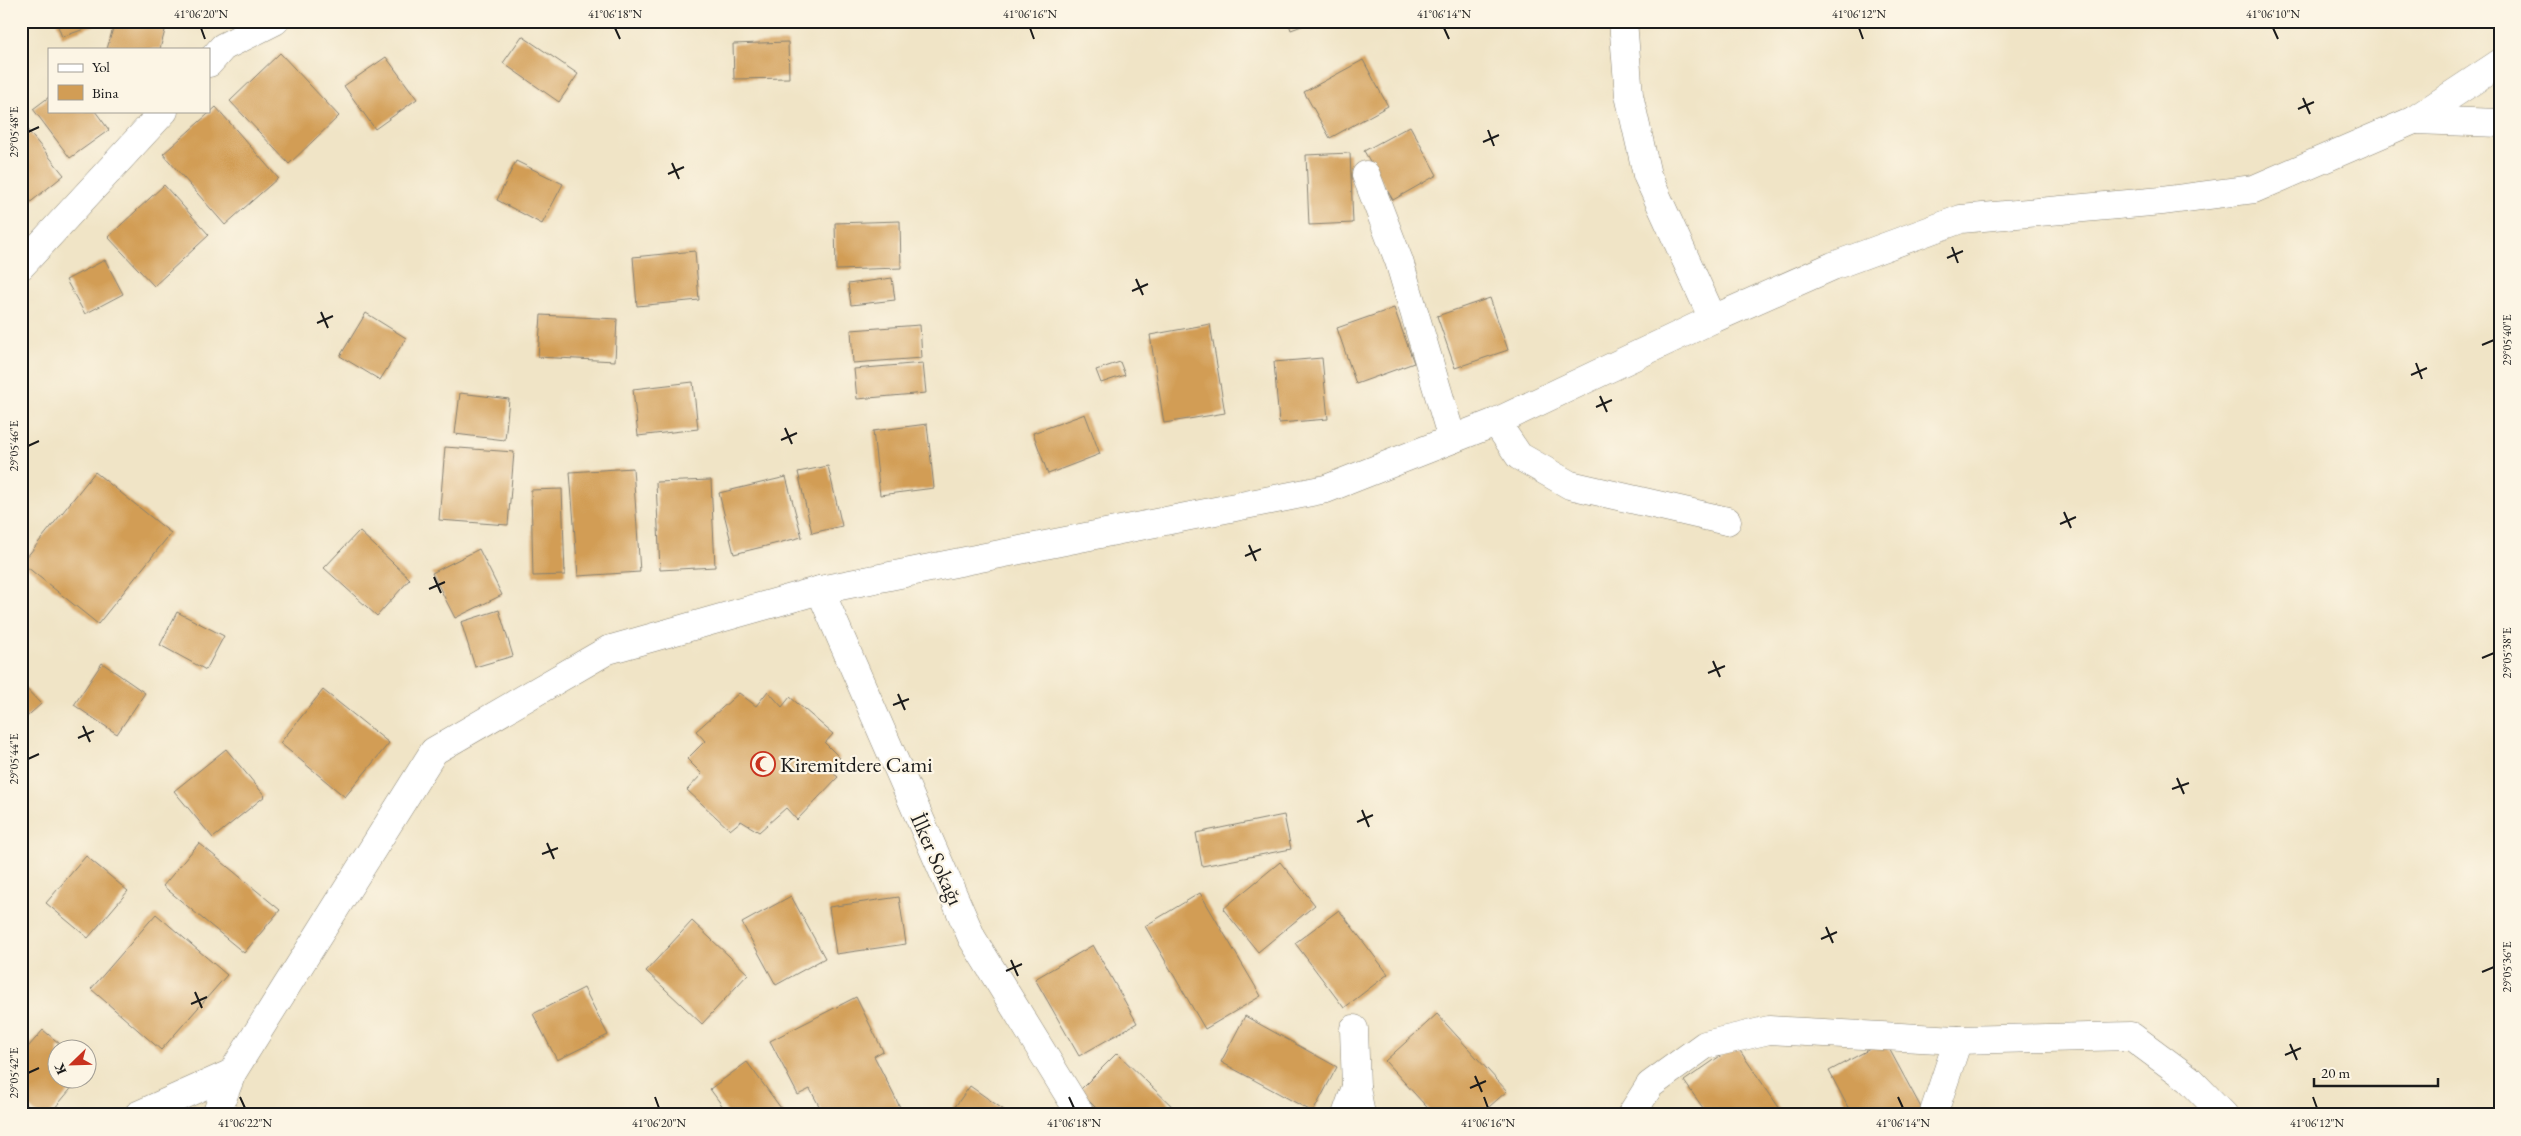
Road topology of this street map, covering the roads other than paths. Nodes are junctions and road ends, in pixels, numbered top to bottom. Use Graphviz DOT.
graph roads {
  1 [pos="275,21"];
  2 [pos="1623,21"];
  3 [pos="210,61"];
  4 [pos="2500,62"];
  5 [pos="163,112"];
  6 [pos="2414,120"];
  7 [pos="2500,122"];
  8 [pos="1366,175"];
  9 [pos="21,266"];
  10 [pos="1712,319"];
  11 [pos="1496,422"];
  12 [pos="1452,439"];
  13 [pos="1726,521"];
  14 [pos="820,590"];
  15 [pos="1354,1029"];
  16 [pos="1958,1040"];
  17 [pos="232,1073"];
  18 [pos="1356,1087"];
  19 [pos="138,1115"];
  20 [pos="216,1115"];
  21 [pos="1080,1115"];
  22 [pos="1346,1115"];
  23 [pos="1361,1115"];
  24 [pos="1631,1115"];
  25 [pos="1933,1115"];
  26 [pos="2224,1115"];
  1 -- 3 [label="street"];
  2 -- 10 [label="street"];
  4 -- 6 [label="street"];
  5 -- 9 [label="street"];
  6 -- 7 [label="street"];
  6 -- 10 [label="street"];
  8 -- 12 [label="street"];
  10 -- 11 [label="street"];
  11 -- 12 [label="street"];
  11 -- 13 [label="street"];
  12 -- 14 [label="street"];
  14 -- 17 [label="street"];
  14 -- 21 [label="street, İlker Sokağı"];
  15 -- 18 [label="street"];
  16 -- 24 [label="street"];
  16 -- 25 [label="street"];
  16 -- 26 [label="street"];
  17 -- 19 [label="street"];
  17 -- 20 [label="street"];
  18 -- 22 [label="street"];
  18 -- 23 [label="street"];
}
